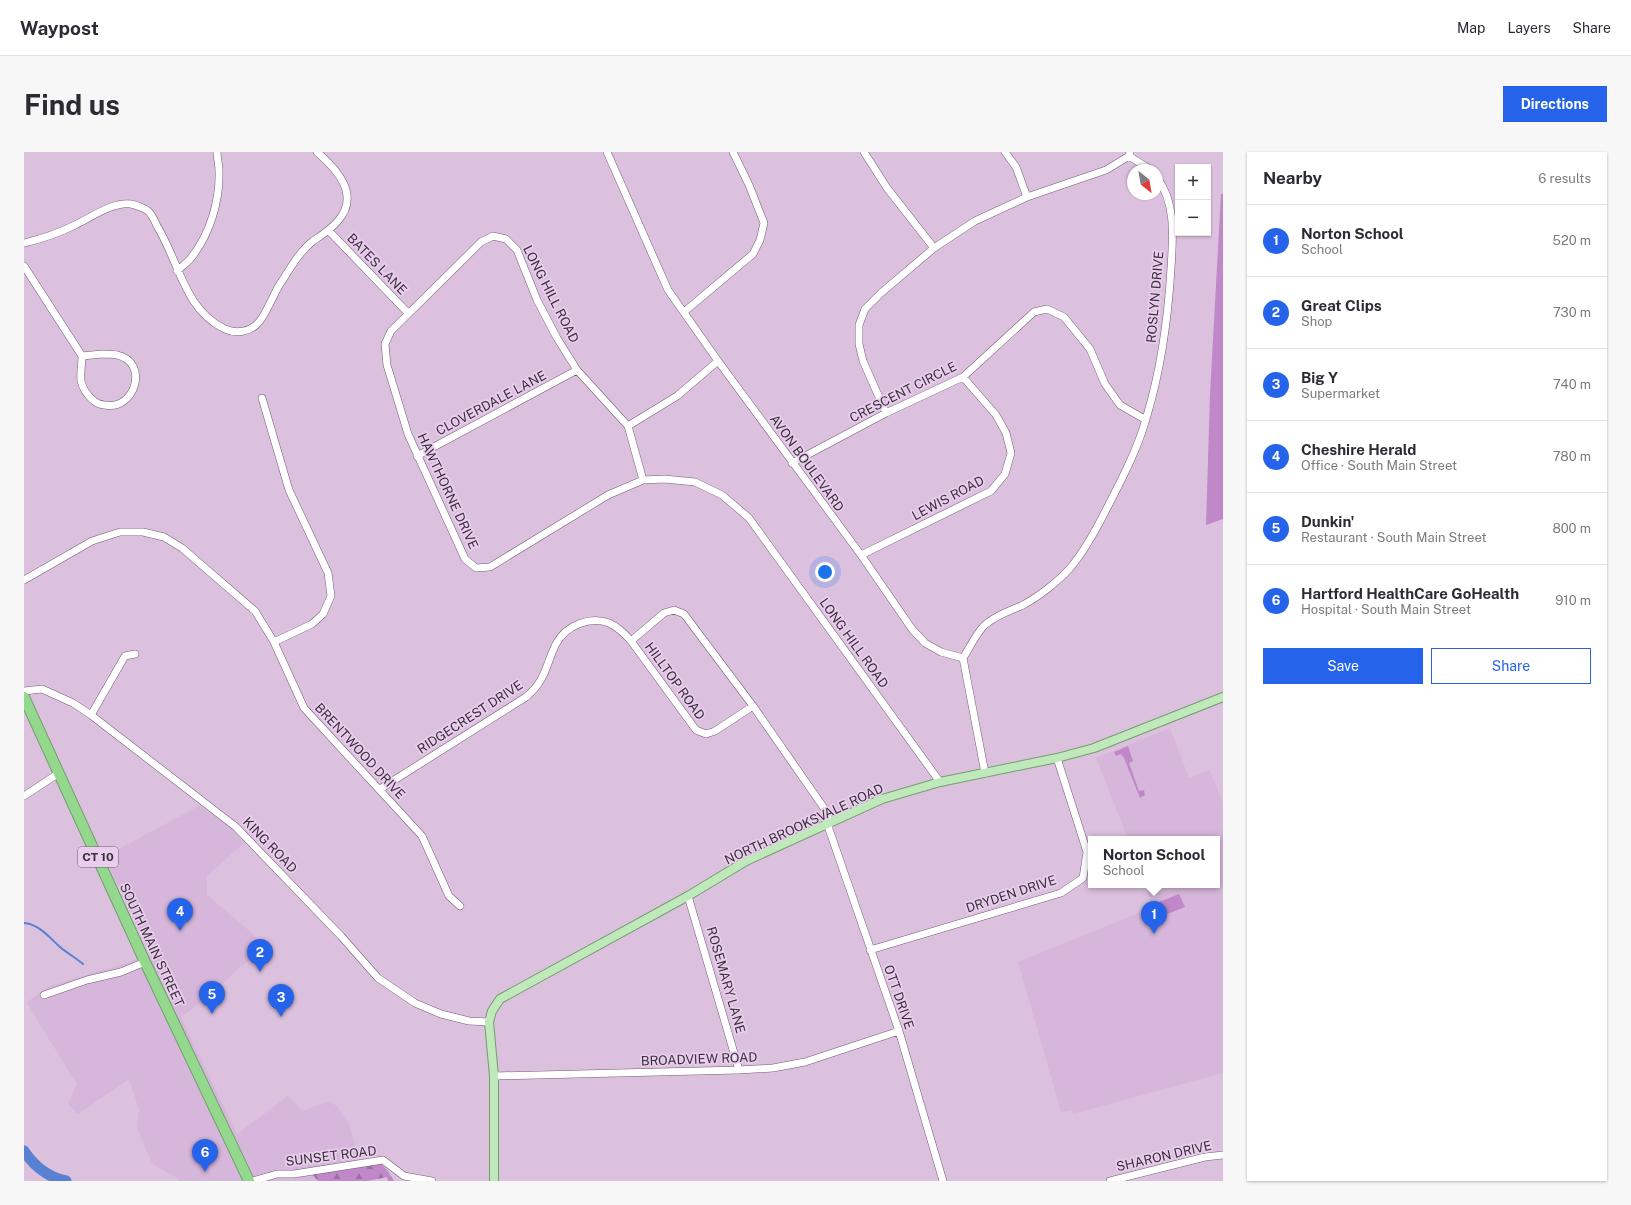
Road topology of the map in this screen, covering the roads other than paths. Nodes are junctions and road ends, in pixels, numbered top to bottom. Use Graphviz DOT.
graph roads {
  1 [pos="217,152"];
  2 [pos="317,152"];
  3 [pos="607,152"];
  4 [pos="733,152"];
  5 [pos="864,152"];
  6 [pos="1006,152"];
  7 [pos="1130,154"];
  8 [pos="1143,164"];
  9 [pos="1163,186"];
  10 [pos="1027,197"];
  11 [pos="329,231"];
  12 [pos="24,243"];
  13 [pos="934,248"];
  14 [pos="24,266"];
  15 [pos="177,271"];
  16 [pos="684,312"];
  17 [pos="408,313"];
  18 [pos="82,356"];
  19 [pos="718,362"];
  20 [pos="577,370"];
  21 [pos="963,376"];
  22 [pos="262,398"];
  23 [pos="886,413"];
  24 [pos="1146,420"];
  25 [pos="628,426"];
  26 [pos="417,456"];
  27 [pos="792,463"];
  28 [pos="643,480"];
  29 [pos="861,555"];
  30 [pos="24,580"];
  31 [pos="631,641"];
  32 [pos="274,642"];
  33 [pos="135,654"];
  34 [pos="963,658"];
  35 [pos="24,691"];
  36 [pos="24,697"];
  37 [pos="1223,698"];
  38 [pos="752,706"];
  39 [pos="91,715"];
  40 [pos="1057,758"];
  41 [pos="59,773"];
  42 [pos="985,773"];
  43 [pos="940,782"];
  44 [pos="380,789"];
  45 [pos="24,796"];
  46 [pos="828,823"];
  47 [pos="688,896"];
  48 [pos="460,906"];
  49 [pos="870,950"];
  50 [pos="145,962"];
  51 [pos="44,995"];
  52 [pos="490,1022"];
  53 [pos="899,1031"];
  54 [pos="739,1070"];
  55 [pos="494,1076"];
  56 [pos="1223,1155"];
  57 [pos="249,1181"];
  58 [pos="254,1181"];
  59 [pos="432,1181"];
  60 [pos="494,1181"];
  61 [pos="943,1181"];
  62 [pos="1110,1181"];
  1 -- 15 [label="street"];
  2 -- 11 [label="street"];
  3 -- 16 [label="street, AVON BOULEVARD"];
  4 -- 16 [label="street"];
  5 -- 13 [label="street"];
  6 -- 10 [label="street"];
  7 -- 8 [label="street"];
  7 -- 10 [label="street"];
  9 -- 24 [label="street, ROSLYN DRIVE"];
  10 -- 13 [label="street"];
  11 -- 15 [label="street"];
  11 -- 17 [label="street, BATES LANE"];
  12 -- 15 [label="street"];
  13 -- 23 [label="street"];
  14 -- 18 [label="street"];
  16 -- 19 [label="street, AVON BOULEVARD"];
  17 -- 20 [label="street, LONG HILL ROAD"];
  17 -- 26 [label="street, HAWTHORNE DRIVE"];
  18 -- 18 [label="street"];
  19 -- 25 [label="street"];
  19 -- 27 [label="street, AVON BOULEVARD"];
  20 -- 25 [label="street, LONG HILL ROAD"];
  20 -- 26 [label="street, CLOVERDALE LANE"];
  21 -- 23 [label="street, CRESCENT CIRCLE"];
  21 -- 24 [label="street, CRESCENT CIRCLE"];
  21 -- 29 [label="street, LEWIS ROAD"];
  22 -- 32 [label="street"];
  23 -- 27 [label="street, CRESCENT CIRCLE"];
  24 -- 34 [label="street"];
  25 -- 28 [label="street, LONG HILL ROAD"];
  26 -- 28 [label="street, HAWTHORNE DRIVE"];
  27 -- 29 [label="street, AVON BOULEVARD"];
  28 -- 43 [label="street, LONG HILL ROAD"];
  29 -- 34 [label="street, AVON BOULEVARD"];
  30 -- 32 [label="street, BRENTWOOD DRIVE"];
  31 -- 38 [label="street, HILLTOP ROAD"];
  31 -- 38 [label="street, HILLTOP ROAD"];
  31 -- 44 [label="street, RIDGECREST DRIVE"];
  32 -- 44 [label="street, BRENTWOOD DRIVE"];
  33 -- 39 [label="street"];
  34 -- 42 [label="street"];
  35 -- 39 [label="street, KING ROAD"];
  36 -- 41 [label="highway, SOUTH MAIN STREET / CT 10"];
  37 -- 40 [label="main road, NORTH BROOKSVALE ROAD"];
  38 -- 46 [label="street, HILLTOP ROAD"];
  39 -- 52 [label="street, KING ROAD"];
  40 -- 42 [label="main road, NORTH BROOKSVALE ROAD"];
  40 -- 49 [label="street, DRYDEN DRIVE"];
  41 -- 45 [label="street"];
  41 -- 50 [label="highway, SOUTH MAIN STREET / CT 10"];
  42 -- 43 [label="main road, NORTH BROOKSVALE ROAD"];
  43 -- 46 [label="main road, NORTH BROOKSVALE ROAD"];
  44 -- 48 [label="street, BRENTWOOD DRIVE"];
  46 -- 47 [label="main road, NORTH BROOKSVALE ROAD"];
  46 -- 49 [label="street, OTT DRIVE"];
  47 -- 52 [label="main road, NORTH BROOKSVALE ROAD"];
  47 -- 54 [label="street, ROSEMARY LANE"];
  49 -- 53 [label="street, OTT DRIVE"];
  50 -- 51 [label="street"];
  50 -- 57 [label="highway, SOUTH MAIN STREET / CT 10"];
  52 -- 55 [label="main road, NORTH BROOKSVALE ROAD"];
  53 -- 54 [label="street, BROADVIEW ROAD"];
  53 -- 61 [label="street, OTT DRIVE"];
  54 -- 55 [label="street, BROADVIEW ROAD"];
  55 -- 60 [label="main road, NORTH BROOKSVALE ROAD"];
  56 -- 62 [label="street, SHARON DRIVE"];
  58 -- 59 [label="street, SUNSET ROAD"];
}
